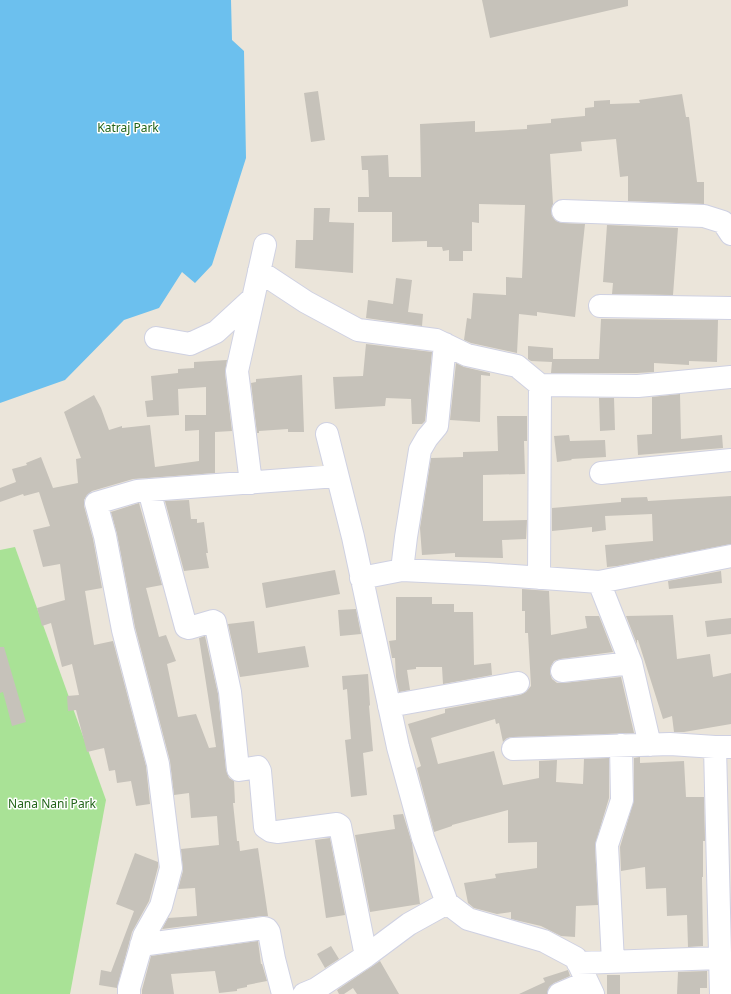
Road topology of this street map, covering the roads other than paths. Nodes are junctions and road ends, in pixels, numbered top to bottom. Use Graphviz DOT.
graph roads {
  1 [pos="563,211"];
  2 [pos="731,234"];
  3 [pos="265,245"];
  4 [pos="259,271"];
  5 [pos="253,298"];
  6 [pos="600,306"];
  7 [pos="731,308"];
  8 [pos="156,338"];
  9 [pos="445,344"];
  10 [pos="731,378"];
  11 [pos="540,385"];
  12 [pos="327,434"];
  13 [pos="731,460"];
  14 [pos="602,473"];
  15 [pos="337,476"];
  16 [pos="251,483"];
  17 [pos="149,490"];
  18 [pos="731,556"];
  19 [pos="402,570"];
  20 [pos="361,578"];
  21 [pos="539,578"];
  22 [pos="599,582"];
  23 [pos="631,663"];
  24 [pos="562,671"];
  25 [pos="518,683"];
  26 [pos="390,706"];
  27 [pos="621,745"];
  28 [pos="650,745"];
  29 [pos="723,747"];
  30 [pos="513,749"];
  31 [pos="447,903"];
  32 [pos="141,945"];
  33 [pos="366,956"];
  34 [pos="720,958"];
  35 [pos="613,962"];
  36 [pos="586,980"];
  37 [pos="129,994"];
  38 [pos="283,994"];
  39 [pos="307,994"];
  40 [pos="559,994"];
  41 [pos="721,994"];
  1 -- 2 [label="street"];
  3 -- 4 [label="street"];
  4 -- 5 [label="street"];
  4 -- 9 [label="street"];
  5 -- 8 [label="street"];
  5 -- 16 [label="street"];
  6 -- 7 [label="street"];
  9 -- 11 [label="street"];
  9 -- 19 [label="street"];
  10 -- 11 [label="street"];
  11 -- 21 [label="street"];
  12 -- 15 [label="street"];
  13 -- 14 [label="street"];
  15 -- 16 [label="street"];
  15 -- 20 [label="street"];
  16 -- 17 [label="street"];
  17 -- 32 [label="street"];
  17 -- 33 [label="street"];
  18 -- 22 [label="street"];
  19 -- 20 [label="street"];
  19 -- 21 [label="street"];
  20 -- 26 [label="street"];
  21 -- 22 [label="street"];
  22 -- 23 [label="street"];
  23 -- 24 [label="street"];
  23 -- 28 [label="street"];
  25 -- 26 [label="street"];
  26 -- 31 [label="street"];
  27 -- 28 [label="street"];
  27 -- 30 [label="street"];
  27 -- 35 [label="street"];
  28 -- 29 [label="street"];
  29 -- 34 [label="street"];
  31 -- 33 [label="street"];
  31 -- 36 [label="street"];
  32 -- 37 [label="street"];
  32 -- 38 [label="street"];
  33 -- 39 [label="street"];
  34 -- 35 [label="street"];
  34 -- 41 [label="street"];
  35 -- 36 [label="street"];
  36 -- 40 [label="street"];
}
